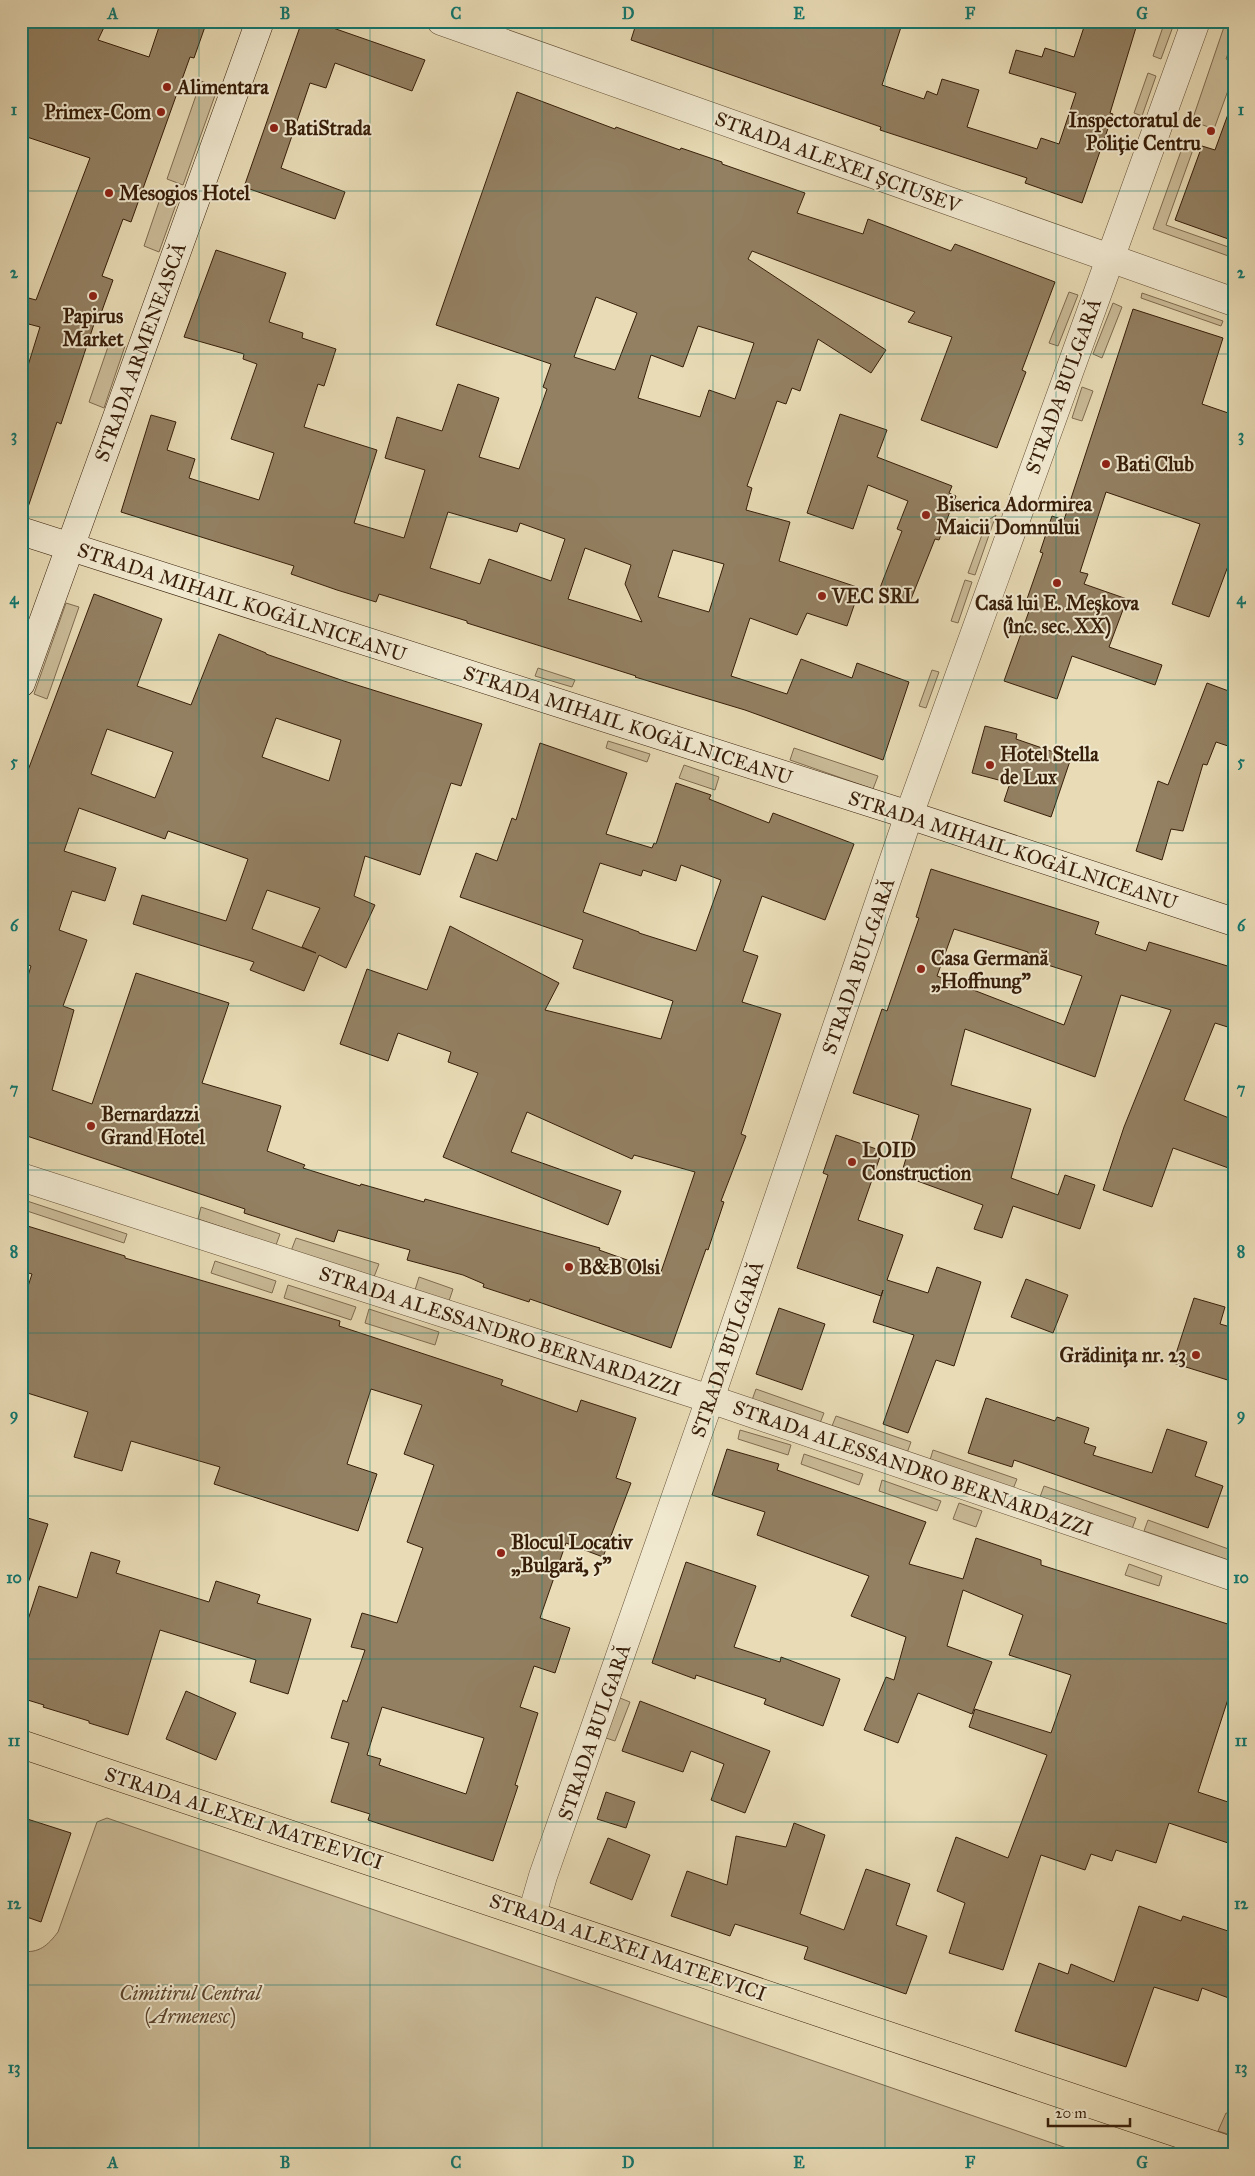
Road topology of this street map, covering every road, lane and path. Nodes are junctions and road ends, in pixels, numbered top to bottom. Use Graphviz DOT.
graph roads {
  1 [pos="260,21"];
  2 [pos="441,21"];
  3 [pos="1196,21"];
  4 [pos="1109,258"];
  5 [pos="1234,302"];
  6 [pos="21,531"];
  7 [pos="69,547"];
  8 [pos="21,683"];
  9 [pos="909,815"];
  10 [pos="1234,922"];
  11 [pos="21,1177"];
  12 [pos="710,1399"];
  13 [pos="1234,1577"];
  14 [pos="21,1744"];
  15 [pos="532,1914"];
  16 [pos="1234,2152"];
  1 -- 7 [label="street, STRADA ARMENEASCĂ"];
  2 -- 4 [label="street, STRADA ALEXEI ȘCIUSEV"];
  3 -- 4 [label="street, STRADA BULGARĂ"];
  4 -- 5 [label="street, STRADA ALEXEI ȘCIUSEV"];
  4 -- 9 [label="street, STRADA BULGARĂ"];
  6 -- 7 [label="street, STRADA MIHAIL KOGĂLNICEANU"];
  7 -- 8 [label="street, STRADA ARMENEASCĂ"];
  7 -- 9 [label="street, STRADA MIHAIL KOGĂLNICEANU"];
  9 -- 10 [label="street, STRADA MIHAIL KOGĂLNICEANU"];
  9 -- 12 [label="street, STRADA BULGARĂ"];
  11 -- 12 [label="street, STRADA ALESSANDRO BERNARDAZZI"];
  12 -- 13 [label="street, STRADA ALESSANDRO BERNARDAZZI"];
  12 -- 15 [label="street, STRADA BULGARĂ"];
  14 -- 15 [label="main road, STRADA ALEXEI MATEEVICI"];
  15 -- 16 [label="main road, STRADA ALEXEI MATEEVICI"];
}
